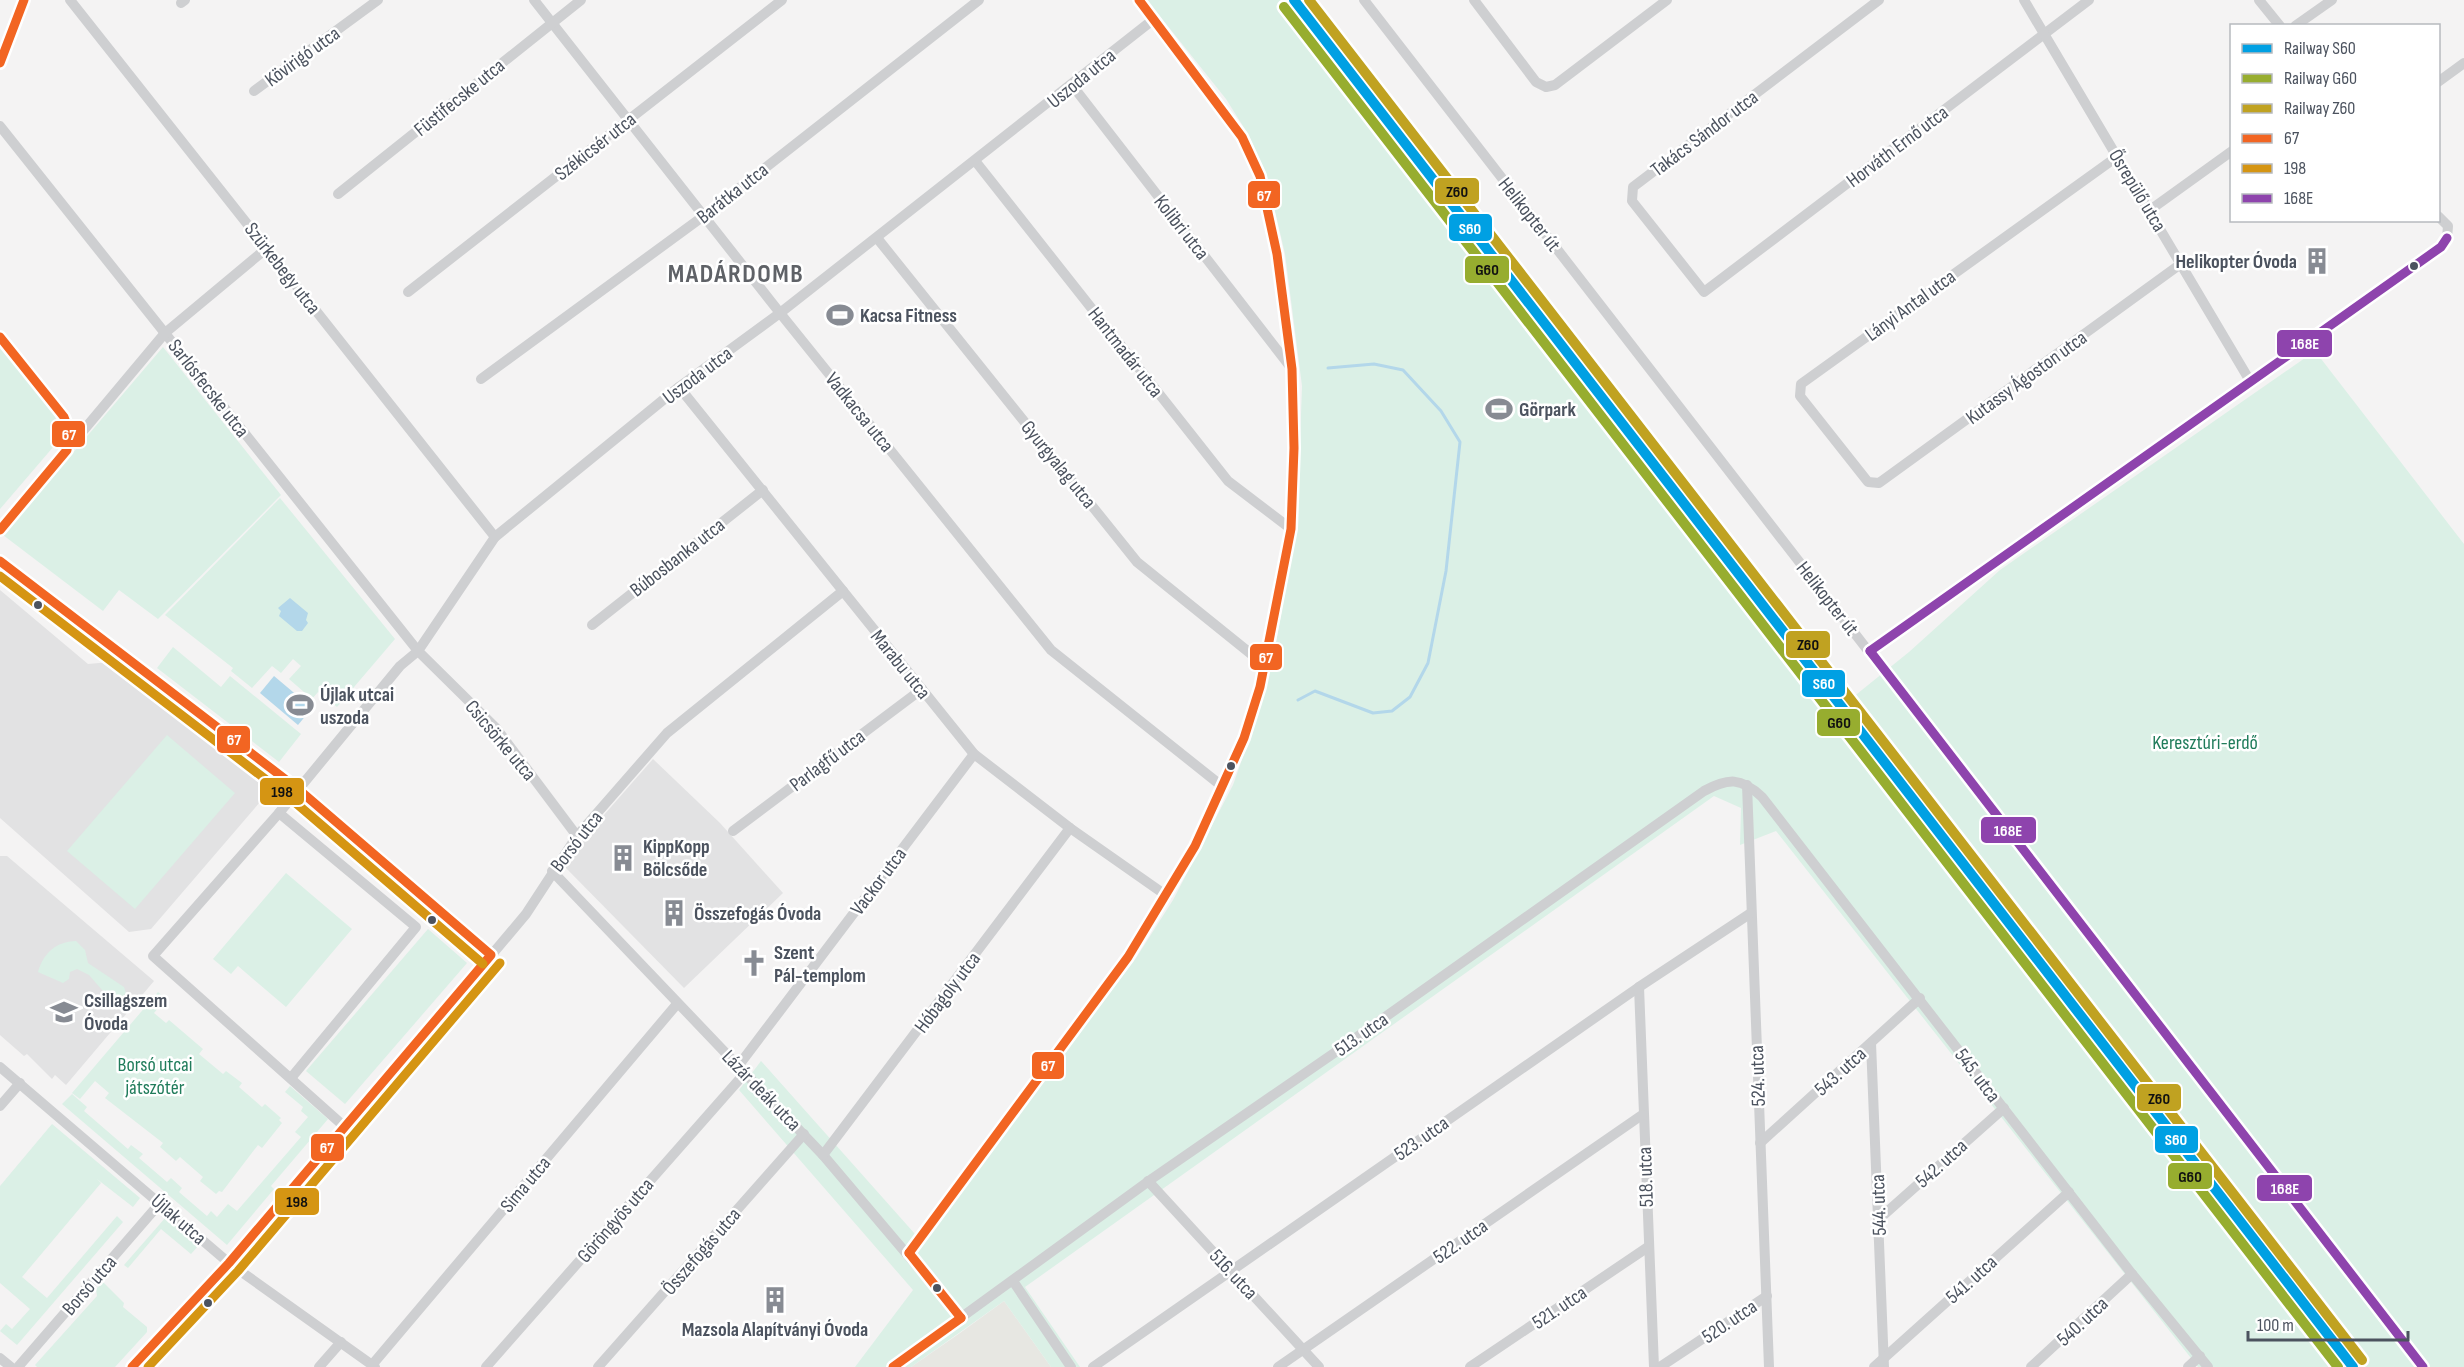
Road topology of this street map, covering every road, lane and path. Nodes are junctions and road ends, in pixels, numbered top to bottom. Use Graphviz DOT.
graph roads {
  1 [pos="24,0"];
  2 [pos="70,0"];
  3 [pos="378,0"];
  4 [pos="534,0"];
  5 [pos="581,0"];
  6 [pos="782,0"];
  7 [pos="979,0"];
  8 [pos="1139,0"];
  9 [pos="1364,0"];
  10 [pos="1474,0"];
  11 [pos="1667,0"];
  12 [pos="1879,0"];
  13 [pos="2024,0"];
  14 [pos="2089,0"];
  15 [pos="2259,0"];
  16 [pos="2332,0"];
  17 [pos="1154,19"];
  18 [pos="552,22"];
  19 [pos="2278,24"];
  20 [pos="2298,24"];
  21 [pos="2045,34"];
  22 [pos="0,63"];
  23 [pos="2464,63"];
  24 [pos="2440,81"];
  25 [pos="1072,86"];
  26 [pos="254,91"];
  27 [pos="629,120"];
  28 [pos="0,126"];
  29 [pos="2230,153"];
  30 [pos="2118,156"];
  31 [pos="976,162"];
  32 [pos="338,194"];
  33 [pos="2150,210"];
  34 [pos="705,215"];
  35 [pos="2440,217"];
  36 [pos="877,238"];
  37 [pos="267,248"];
  38 [pos="2182,263"];
  39 [pos="408,292"];
  40 [pos="1704,292"];
  41 [pos="780,313"];
  42 [pos="165,333"];
  43 [pos="0,337"];
  44 [pos="1292,369"];
  45 [pos="481,379"];
  46 [pos="2250,381"];
  47 [pos="679,387"];
  48 [pos="67,450"];
  49 [pos="1868,482"];
  50 [pos="763,490"];
  51 [pos="1291,529"];
  52 [pos="0,530"];
  53 [pos="495,537"];
  54 [pos="0,561"];
  55 [pos="843,591"];
  56 [pos="592,625"];
  57 [pos="418,651"];
  58 [pos="1870,651"];
  59 [pos="1266,666"];
  60 [pos="922,689"];
  61 [pos="974,754"];
  62 [pos="1747,785"];
  63 [pos="1223,787"];
  64 [pos="298,789"];
  65 [pos="279,813"];
  66 [pos="1070,828"];
  67 [pos="733,831"];
  68 [pos="577,836"];
  69 [pos="552,871"];
  70 [pos="1167,896"];
  71 [pos="1751,913"];
  72 [pos="490,955"];
  73 [pos="1639,987"];
  74 [pos="1920,998"];
  75 [pos="677,1004"];
  76 [pos="1871,1043"];
  77 [pos="0,1066"];
  78 [pos="742,1069"];
  79 [pos="291,1078"];
  80 [pos="20,1083"];
  81 [pos="0,1106"];
  82 [pos="2004,1108"];
  83 [pos="1642,1115"];
  84 [pos="346,1128"];
  85 [pos="804,1134"];
  86 [pos="1760,1143"];
  87 [pos="823,1155"];
  88 [pos="1148,1181"];
  89 [pos="2069,1192"];
  90 [pos="160,1203"];
  91 [pos="1879,1219"];
  92 [pos="1648,1247"];
  93 [pos="909,1253"];
  94 [pos="229,1263"];
  95 [pos="1231,1270"];
  96 [pos="2132,1274"];
  97 [pos="1013,1281"];
  98 [pos="1767,1296"];
  99 [pos="961,1318"];
  100 [pos="341,1342"];
  101 [pos="1303,1349"];
  102 [pos="2200,1356"];
  103 [pos="0,1358"];
  104 [pos="1884,1362"];
  105 [pos="374,1366"];
  106 [pos="11,1367"];
  107 [pos="18,1367"];
  108 [pos="132,1367"];
  109 [pos="319,1367"];
  110 [pos="486,1367"];
  111 [pos="598,1367"];
  112 [pos="893,1367"];
  113 [pos="1071,1367"];
  114 [pos="1093,1367"];
  115 [pos="1278,1367"];
  116 [pos="1319,1367"];
  117 [pos="1470,1367"];
  118 [pos="1654,1367"];
  119 [pos="1660,1367"];
  120 [pos="1769,1367"];
  121 [pos="1874,1367"];
  122 [pos="2031,1367"];
  123 [pos="2188,1367"];
  124 [pos="2208,1367"];
  125 [pos="2423,1367"];
  1 -- 22 [label="street"];
  2 -- 37 [label="street, Szürkebegy utca"];
  3 -- 26 [label="street, Kövirigó utca"];
  4 -- 18 [label="street, Vadkacsa utca"];
  5 -- 18 [label="street, Füstifecske utca"];
  6 -- 27 [label="street, Székicsér utca"];
  7 -- 34 [label="street, Barátka utca"];
  8 -- 17 [label="street"];
  9 -- 58 [label="street, Helikopter út"];
  10 -- 11 [label="street"];
  12 -- 40 [label="street, Takács Sándor utca"];
  13 -- 21 [label="street, Ősrepülő utca"];
  14 -- 21 [label="street, Horváth Ernő utca"];
  15 -- 19 [label="street"];
  16 -- 20 [label="street"];
  17 -- 25 [label="street, Uszoda utca"];
  17 -- 44 [label="street"];
  18 -- 27 [label="street, Vadkacsa utca"];
  18 -- 32 [label="street, Füstifecske utca"];
  21 -- 30 [label="street, Ősrepülő utca"];
  21 -- 40 [label="street, Horváth Ernő utca"];
  23 -- 24 [label="street"];
  25 -- 31 [label="street, Uszoda utca"];
  25 -- 44 [label="street, Kolibri utca"];
  27 -- 34 [label="street, Vadkacsa utca"];
  27 -- 39 [label="street, Székicsér utca"];
  28 -- 42 [label="street, Sarlósfecske utca"];
  29 -- 33 [label="street"];
  30 -- 33 [label="street, Ősrepülő utca"];
  30 -- 49 [label="street, Lányi Antal utca"];
  31 -- 36 [label="street, Uszoda utca"];
  31 -- 51 [label="street, Hantmadár utca"];
  33 -- 38 [label="street, Ősrepülő utca"];
  34 -- 41 [label="street, Vadkacsa utca"];
  34 -- 45 [label="street, Barátka utca"];
  35 -- 46 [label="street"];
  36 -- 41 [label="street, Uszoda utca"];
  36 -- 59 [label="street, Gyurgyalag utca"];
  37 -- 42 [label="street"];
  37 -- 53 [label="street, Szürkebegy utca"];
  38 -- 46 [label="street, Ősrepülő utca"];
  38 -- 49 [label="street, Kutassy Ágoston utca"];
  41 -- 47 [label="street, Uszoda utca"];
  41 -- 63 [label="street, Vadkacsa utca"];
  42 -- 48 [label="street"];
  42 -- 57 [label="street, Sarlósfecske utca"];
  43 -- 48 [label="street"];
  44 -- 51 [label="street"];
  46 -- 58 [label="street"];
  47 -- 50 [label="street, Marabu utca"];
  47 -- 53 [label="street, Uszoda utca"];
  48 -- 52 [label="street"];
  50 -- 55 [label="street, Marabu utca"];
  50 -- 56 [label="street, Búbosbanka utca"];
  51 -- 59 [label="street"];
  53 -- 57 [label="street, Uszoda utca"];
  54 -- 64 [label="street"];
  55 -- 60 [label="street, Marabu utca"];
  55 -- 68 [label="street, Borsó utca"];
  57 -- 64 [label="street, Uszoda utca"];
  57 -- 68 [label="street, Csicsörke utca"];
  58 -- 125 [label="street, Helikopter út"];
  59 -- 63 [label="street"];
  60 -- 61 [label="street, Marabu utca"];
  60 -- 67 [label="street, Parlagfű utca"];
  61 -- 66 [label="street, Marabu utca"];
  61 -- 78 [label="street, Vackor utca"];
  62 -- 71 [label="street, 524. utca"];
  62 -- 74 [label="street, 545. utca"];
  62 -- 88 [label="street, 513. utca"];
  63 -- 70 [label="street"];
  64 -- 65 [label="street"];
  64 -- 72 [label="street"];
  65 -- 79 [label="street"];
  65 -- 79 [label="street"];
  66 -- 70 [label="street, Marabu utca"];
  66 -- 87 [label="street, Hóbagoly utca"];
  68 -- 69 [label="street, Borsó utca"];
  69 -- 72 [label="street, Borsó utca"];
  69 -- 75 [label="street, Lázár deák utca"];
  70 -- 93 [label="street"];
  71 -- 73 [label="street, 523. utca"];
  71 -- 86 [label="street, 524. utca"];
  72 -- 84 [label="street, Borsó utca"];
  73 -- 83 [label="street, 518. utca"];
  73 -- 95 [label="street, 523. utca"];
  74 -- 76 [label="street, 543. utca"];
  74 -- 82 [label="street, 545. utca"];
  75 -- 78 [label="street, Lázár deák utca"];
  75 -- 105 [label="street, Sima utca"];
  76 -- 86 [label="street, 543. utca"];
  76 -- 91 [label="street, 544. utca"];
  77 -- 80 [label="street, Újlak utca"];
  78 -- 85 [label="street, Lázár deák utca"];
  78 -- 110 [label="street, Göröngyös utca"];
  79 -- 84 [label="street"];
  80 -- 81 [label="street"];
  80 -- 90 [label="street, Újlak utca"];
  82 -- 89 [label="street, 545. utca"];
  82 -- 91 [label="street, 542. utca"];
  83 -- 92 [label="street, 518. utca"];
  83 -- 101 [label="street, 522. utca"];
  84 -- 94 [label="street, Borsó utca"];
  85 -- 87 [label="street, Lázár deák utca"];
  85 -- 111 [label="street, Összefogás utca"];
  86 -- 98 [label="street, 524. utca"];
  87 -- 93 [label="street, Lázár deák utca"];
  88 -- 95 [label="street, 516. utca"];
  88 -- 97 [label="street, 513. utca"];
  89 -- 96 [label="street, 545. utca"];
  89 -- 104 [label="street, 541. utca"];
  90 -- 94 [label="street, Újlak utca"];
  90 -- 107 [label="street, Borsó utca"];
  91 -- 104 [label="street, 544. utca"];
  92 -- 117 [label="street, 521. utca"];
  92 -- 118 [label="street, 518. utca"];
  93 -- 99 [label="street, Lázár deák utca"];
  94 -- 100 [label="street, Újlak utca"];
  94 -- 108 [label="street, Borsó utca"];
  95 -- 101 [label="street, 516. utca"];
  95 -- 114 [label="street, 523. utca"];
  96 -- 102 [label="street, 545. utca"];
  96 -- 122 [label="street, 540. utca"];
  97 -- 99 [label="street, 513. utca"];
  97 -- 113 [label="street"];
  98 -- 119 [label="street, 520. utca"];
  98 -- 120 [label="street, 524. utca"];
  99 -- 112 [label="street, 513. utca"];
  100 -- 105 [label="street, Újlak utca"];
  100 -- 109 [label="street"];
  101 -- 115 [label="street, 522. utca"];
  101 -- 116 [label="street, 516. utca"];
  102 -- 123 [label="street"];
  102 -- 124 [label="street, 545. utca"];
  103 -- 106 [label="street"];
  104 -- 121 [label="street, 541. utca"];
}
